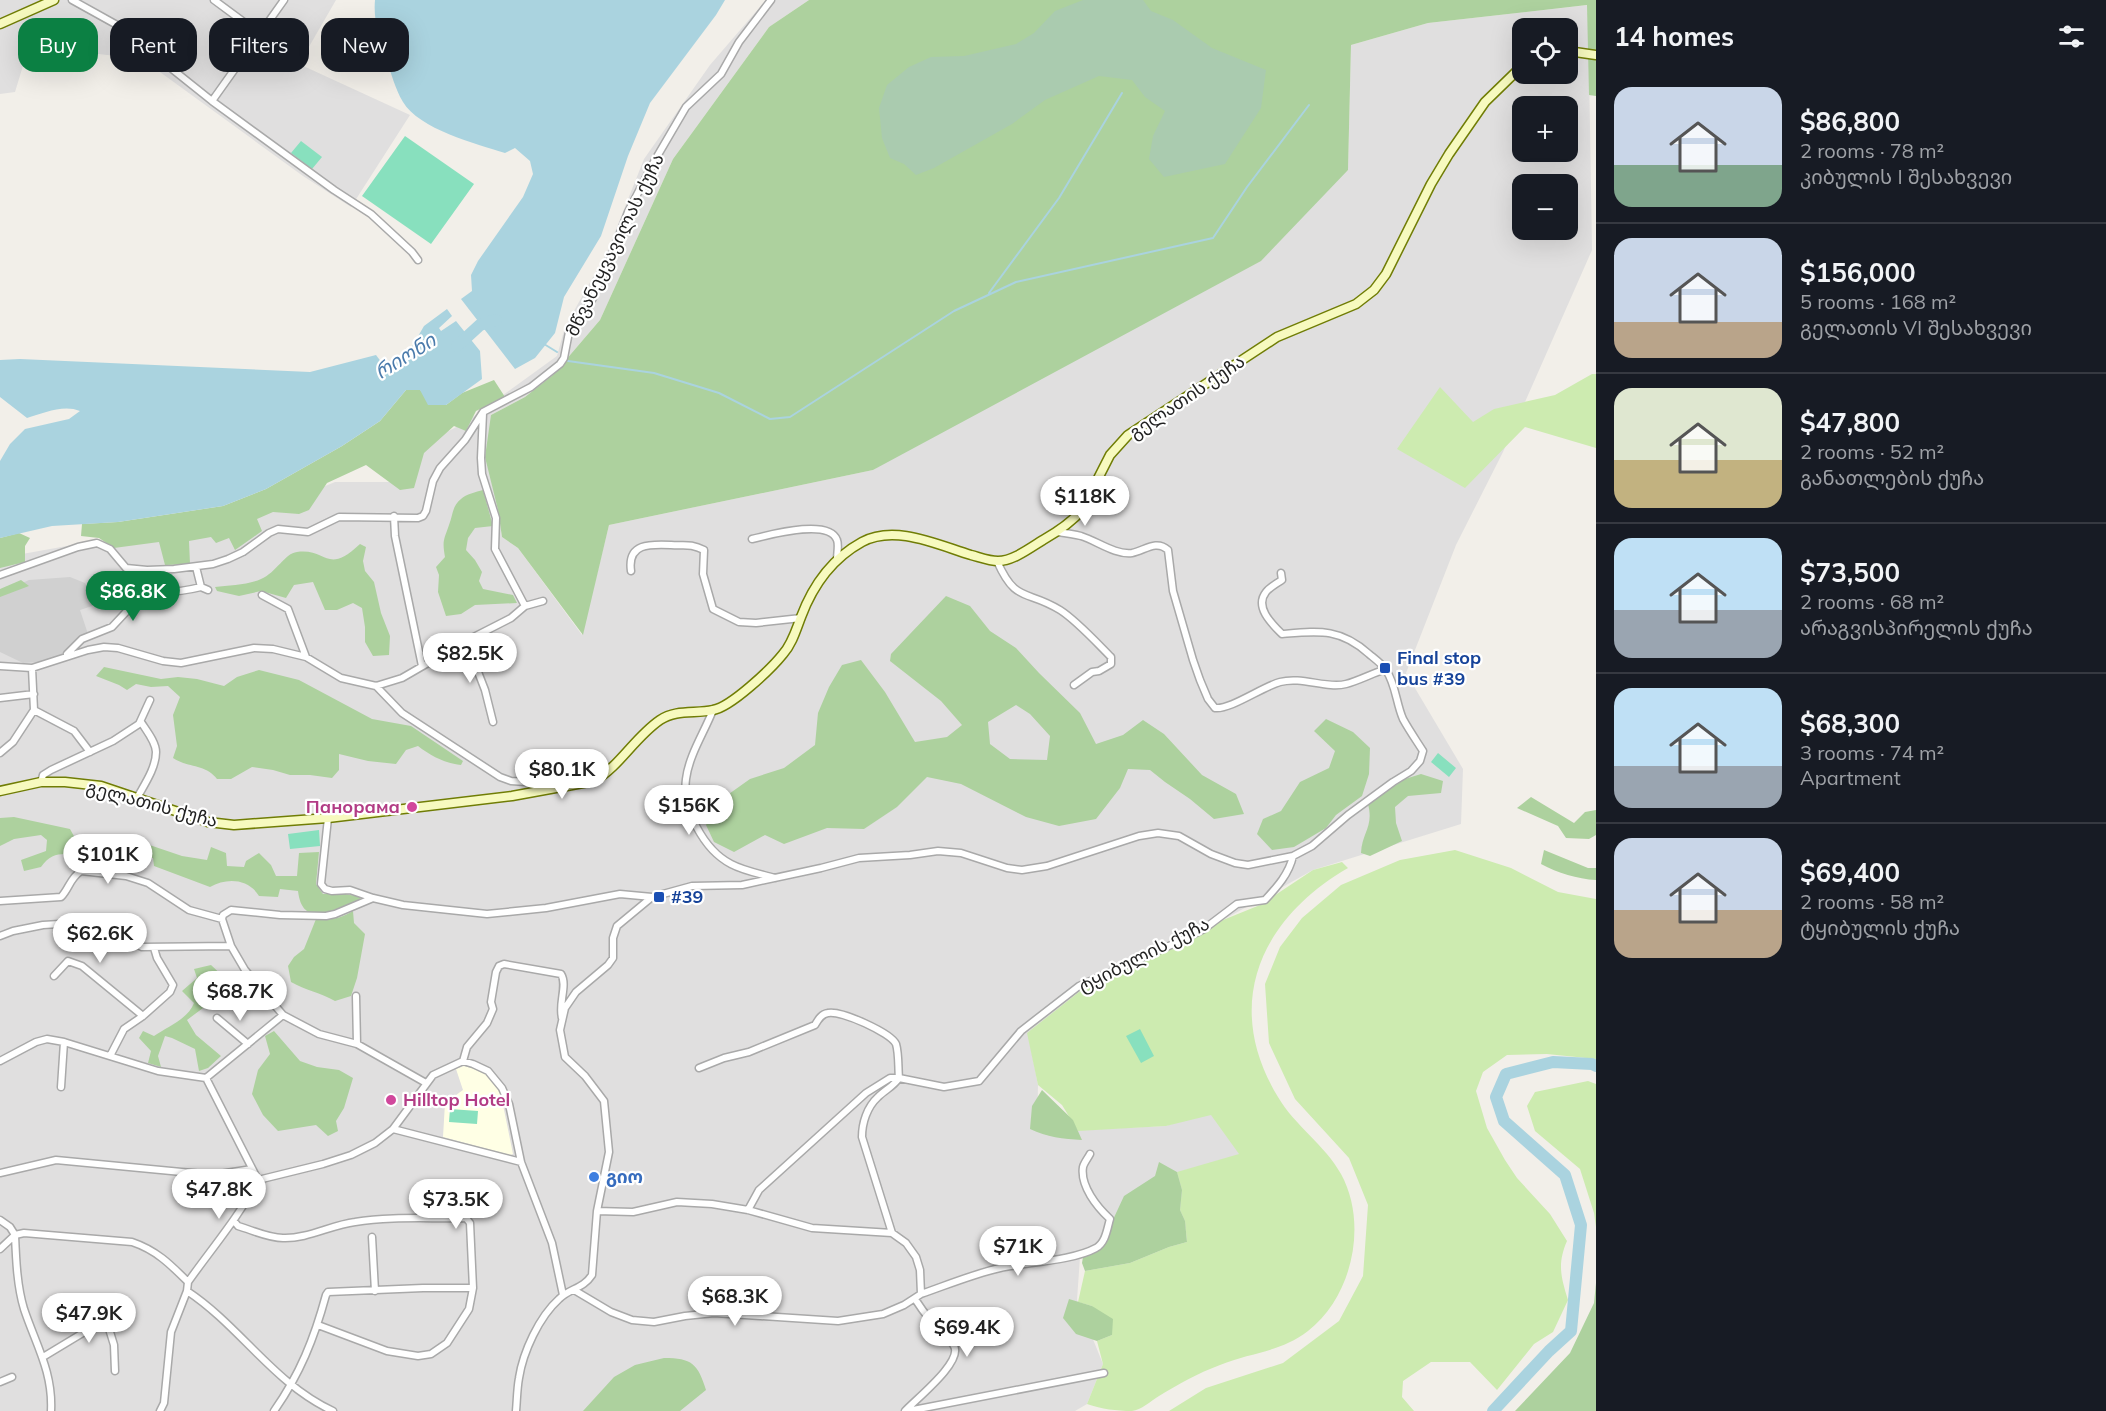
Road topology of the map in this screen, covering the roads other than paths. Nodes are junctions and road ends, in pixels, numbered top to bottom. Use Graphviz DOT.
graph roads {
  1 [pos="54,0"];
  2 [pos="72,0"];
  3 [pos="214,0"];
  4 [pos="284,0"];
  5 [pos="771,0"];
  6 [pos="238,18"];
  7 [pos="271,18"];
  8 [pos="0,24"];
  9 [pos="1578,52"];
  10 [pos="1596,55"];
  11 [pos="233,72"];
  12 [pos="1512,76"];
  13 [pos="212,102"];
  14 [pos="418,260"];
  15 [pos="483,412"];
  16 [pos="394,516"];
  17 [pos="1057,531"];
  18 [pos="752,539"];
  19 [pos="837,559"];
  20 [pos="997,561"];
  21 [pos="196,567"];
  22 [pos="631,571"];
  23 [pos="1281,573"];
  24 [pos="0,575"];
  25 [pos="262,595"];
  26 [pos="543,601"];
  27 [pos="525,606"];
  28 [pos="801,618"];
  29 [pos="466,641"];
  30 [pos="64,657"];
  31 [pos="306,657"];
  32 [pos="0,666"];
  33 [pos="422,666"];
  34 [pos="32,668"];
  35 [pos="1386,669"];
  36 [pos="1074,685"];
  37 [pos="376,686"];
  38 [pos="34,694"];
  39 [pos="0,698"];
  40 [pos="150,700"];
  41 [pos="34,710"];
  42 [pos="713,710"];
  43 [pos="141,722"];
  44 [pos="493,722"];
  45 [pos="90,752"];
  46 [pos="0,753"];
  47 [pos="41,782"];
  48 [pos="580,784"];
  49 [pos="0,791"];
  50 [pos="138,798"];
  51 [pos="328,818"];
  52 [pos="1293,856"];
  53 [pos="777,878"];
  54 [pos="652,897"];
  55 [pos="373,898"];
  56 [pos="0,901"];
  57 [pos="222,919"];
  58 [pos="0,936"];
  59 [pos="231,946"];
  60 [pos="154,948"];
  61 [pos="54,976"];
  62 [pos="356,996"];
  63 [pos="283,1015"];
  64 [pos="143,1016"];
  65 [pos="216,1018"];
  66 [pos="562,1019"];
  67 [pos="64,1042"];
  68 [pos="248,1044"];
  69 [pos="357,1044"];
  70 [pos="110,1056"];
  71 [pos="0,1061"];
  72 [pos="463,1061"];
  73 [pos="699,1068"];
  74 [pos="206,1078"];
  75 [pos="899,1078"];
  76 [pos="426,1083"];
  77 [pos="61,1087"];
  78 [pos="393,1129"];
  79 [pos="1090,1154"];
  80 [pos="521,1162"];
  81 [pos="252,1169"];
  82 [pos="0,1173"];
  83 [pos="258,1180"];
  84 [pos="748,1210"];
  85 [pos="597,1211"];
  86 [pos="0,1220"];
  87 [pos="234,1221"];
  88 [pos="892,1233"];
  89 [pos="15,1235"];
  90 [pos="372,1237"];
  91 [pos="0,1249"];
  92 [pos="188,1282"];
  93 [pos="473,1288"];
  94 [pos="574,1290"];
  95 [pos="187,1291"];
  96 [pos="375,1291"];
  97 [pos="921,1294"];
  98 [pos="563,1295"];
  99 [pos="915,1299"];
  100 [pos="318,1325"];
  101 [pos="43,1357"];
  102 [pos="115,1371"];
  103 [pos="1104,1373"];
  104 [pos="12,1377"];
  105 [pos="0,1382"];
  106 [pos="292,1386"];
  107 [pos="51,1411"];
  108 [pos="160,1411"];
  109 [pos="274,1411"];
  110 [pos="333,1411"];
  111 [pos="516,1411"];
  112 [pos="907,1411"];
  1 -- 8 [label="main road"];
  2 -- 13 [label="street"];
  3 -- 6 [label="street"];
  4 -- 7 [label="street"];
  5 -- 15 [label="street, მწვანეყვავილას ქუჩა"];
  9 -- 10 [label="main road"];
  11 -- 13 [label="street"];
  12 -- 17 [label="main road, გელათის ქუჩა"];
  13 -- 14 [label="street"];
  15 -- 16 [label="street, მწვანეყვავილას ქუჩა"];
  15 -- 27 [label="street"];
  16 -- 21 [label="street, მწვანეყვავილას ქუჩა"];
  16 -- 33 [label="street"];
  17 -- 20 [label="main road, გელათის ქუჩა"];
  17 -- 35 [label="street"];
  18 -- 19 [label="street"];
  19 -- 20 [label="main road, გელათის ქუჩა"];
  19 -- 28 [label="main road, გელათის ქუჩა"];
  20 -- 36 [label="street"];
  21 -- 24 [label="street, მწვანეყვავილას ქუჩა"];
  21 -- 30 [label="street"];
  22 -- 28 [label="street"];
  23 -- 35 [label="street"];
  25 -- 31 [label="street"];
  26 -- 27 [label="street"];
  27 -- 29 [label="street"];
  28 -- 42 [label="main road, გელათის ქუჩა"];
  29 -- 33 [label="street"];
  29 -- 44 [label="street"];
  30 -- 31 [label="street"];
  30 -- 34 [label="street"];
  31 -- 37 [label="street"];
  32 -- 34 [label="street"];
  33 -- 37 [label="street"];
  34 -- 38 [label="street"];
  35 -- 52 [label="street"];
  37 -- 48 [label="street"];
  38 -- 39 [label="street"];
  38 -- 41 [label="street"];
  40 -- 43 [label="street"];
  41 -- 45 [label="street"];
  41 -- 46 [label="street"];
  42 -- 48 [label="main road, გელათის ქუჩა"];
  42 -- 53 [label="street"];
  43 -- 45 [label="street"];
  43 -- 50 [label="street"];
  45 -- 47 [label="street"];
  47 -- 49 [label="main road, გელათის ქუჩა"];
  47 -- 50 [label="main road, გელათის ქუჩა"];
  48 -- 51 [label="main road, გელათის ქუჩა"];
  50 -- 51 [label="main road, გელათის ქუჩა"];
  51 -- 55 [label="street"];
  52 -- 53 [label="street"];
  52 -- 75 [label="street, ტყიბულის ქუჩა"];
  53 -- 54 [label="street"];
  54 -- 55 [label="street"];
  54 -- 66 [label="street"];
  55 -- 57 [label="street"];
  56 -- 57 [label="street"];
  57 -- 59 [label="street"];
  58 -- 60 [label="street"];
  59 -- 60 [label="street"];
  59 -- 63 [label="street"];
  60 -- 64 [label="street"];
  61 -- 64 [label="street"];
  62 -- 69 [label="street"];
  63 -- 68 [label="street"];
  63 -- 69 [label="street"];
  64 -- 70 [label="street"];
  65 -- 68 [label="street"];
  66 -- 72 [label="street"];
  66 -- 85 [label="street"];
  67 -- 70 [label="street"];
  67 -- 71 [label="street"];
  67 -- 77 [label="street"];
  68 -- 74 [label="street"];
  69 -- 76 [label="street"];
  70 -- 74 [label="street"];
  72 -- 76 [label="street"];
  72 -- 80 [label="street"];
  73 -- 75 [label="street"];
  74 -- 81 [label="street"];
  75 -- 84 [label="street"];
  75 -- 88 [label="street"];
  76 -- 78 [label="street"];
  78 -- 80 [label="street"];
  78 -- 83 [label="street"];
  79 -- 97 [label="street"];
  80 -- 98 [label="street"];
  81 -- 82 [label="street"];
  81 -- 83 [label="street"];
  83 -- 87 [label="street"];
  84 -- 85 [label="street"];
  84 -- 88 [label="street"];
  85 -- 94 [label="street"];
  86 -- 89 [label="street"];
  87 -- 92 [label="street"];
  87 -- 93 [label="street"];
  88 -- 97 [label="street"];
  89 -- 91 [label="street"];
  89 -- 92 [label="street"];
  89 -- 101 [label="street"];
  90 -- 96 [label="street"];
  92 -- 95 [label="street"];
  93 -- 96 [label="street"];
  93 -- 100 [label="street"];
  94 -- 98 [label="street"];
  94 -- 99 [label="street"];
  95 -- 106 [label="street"];
  95 -- 108 [label="street"];
  96 -- 100 [label="street"];
  97 -- 99 [label="street"];
  98 -- 111 [label="street"];
  99 -- 112 [label="street"];
  100 -- 106 [label="street"];
  101 -- 102 [label="street"];
  101 -- 107 [label="street"];
  103 -- 112 [label="street"];
  104 -- 105 [label="street"];
  106 -- 109 [label="street"];
  106 -- 110 [label="street"];
}
